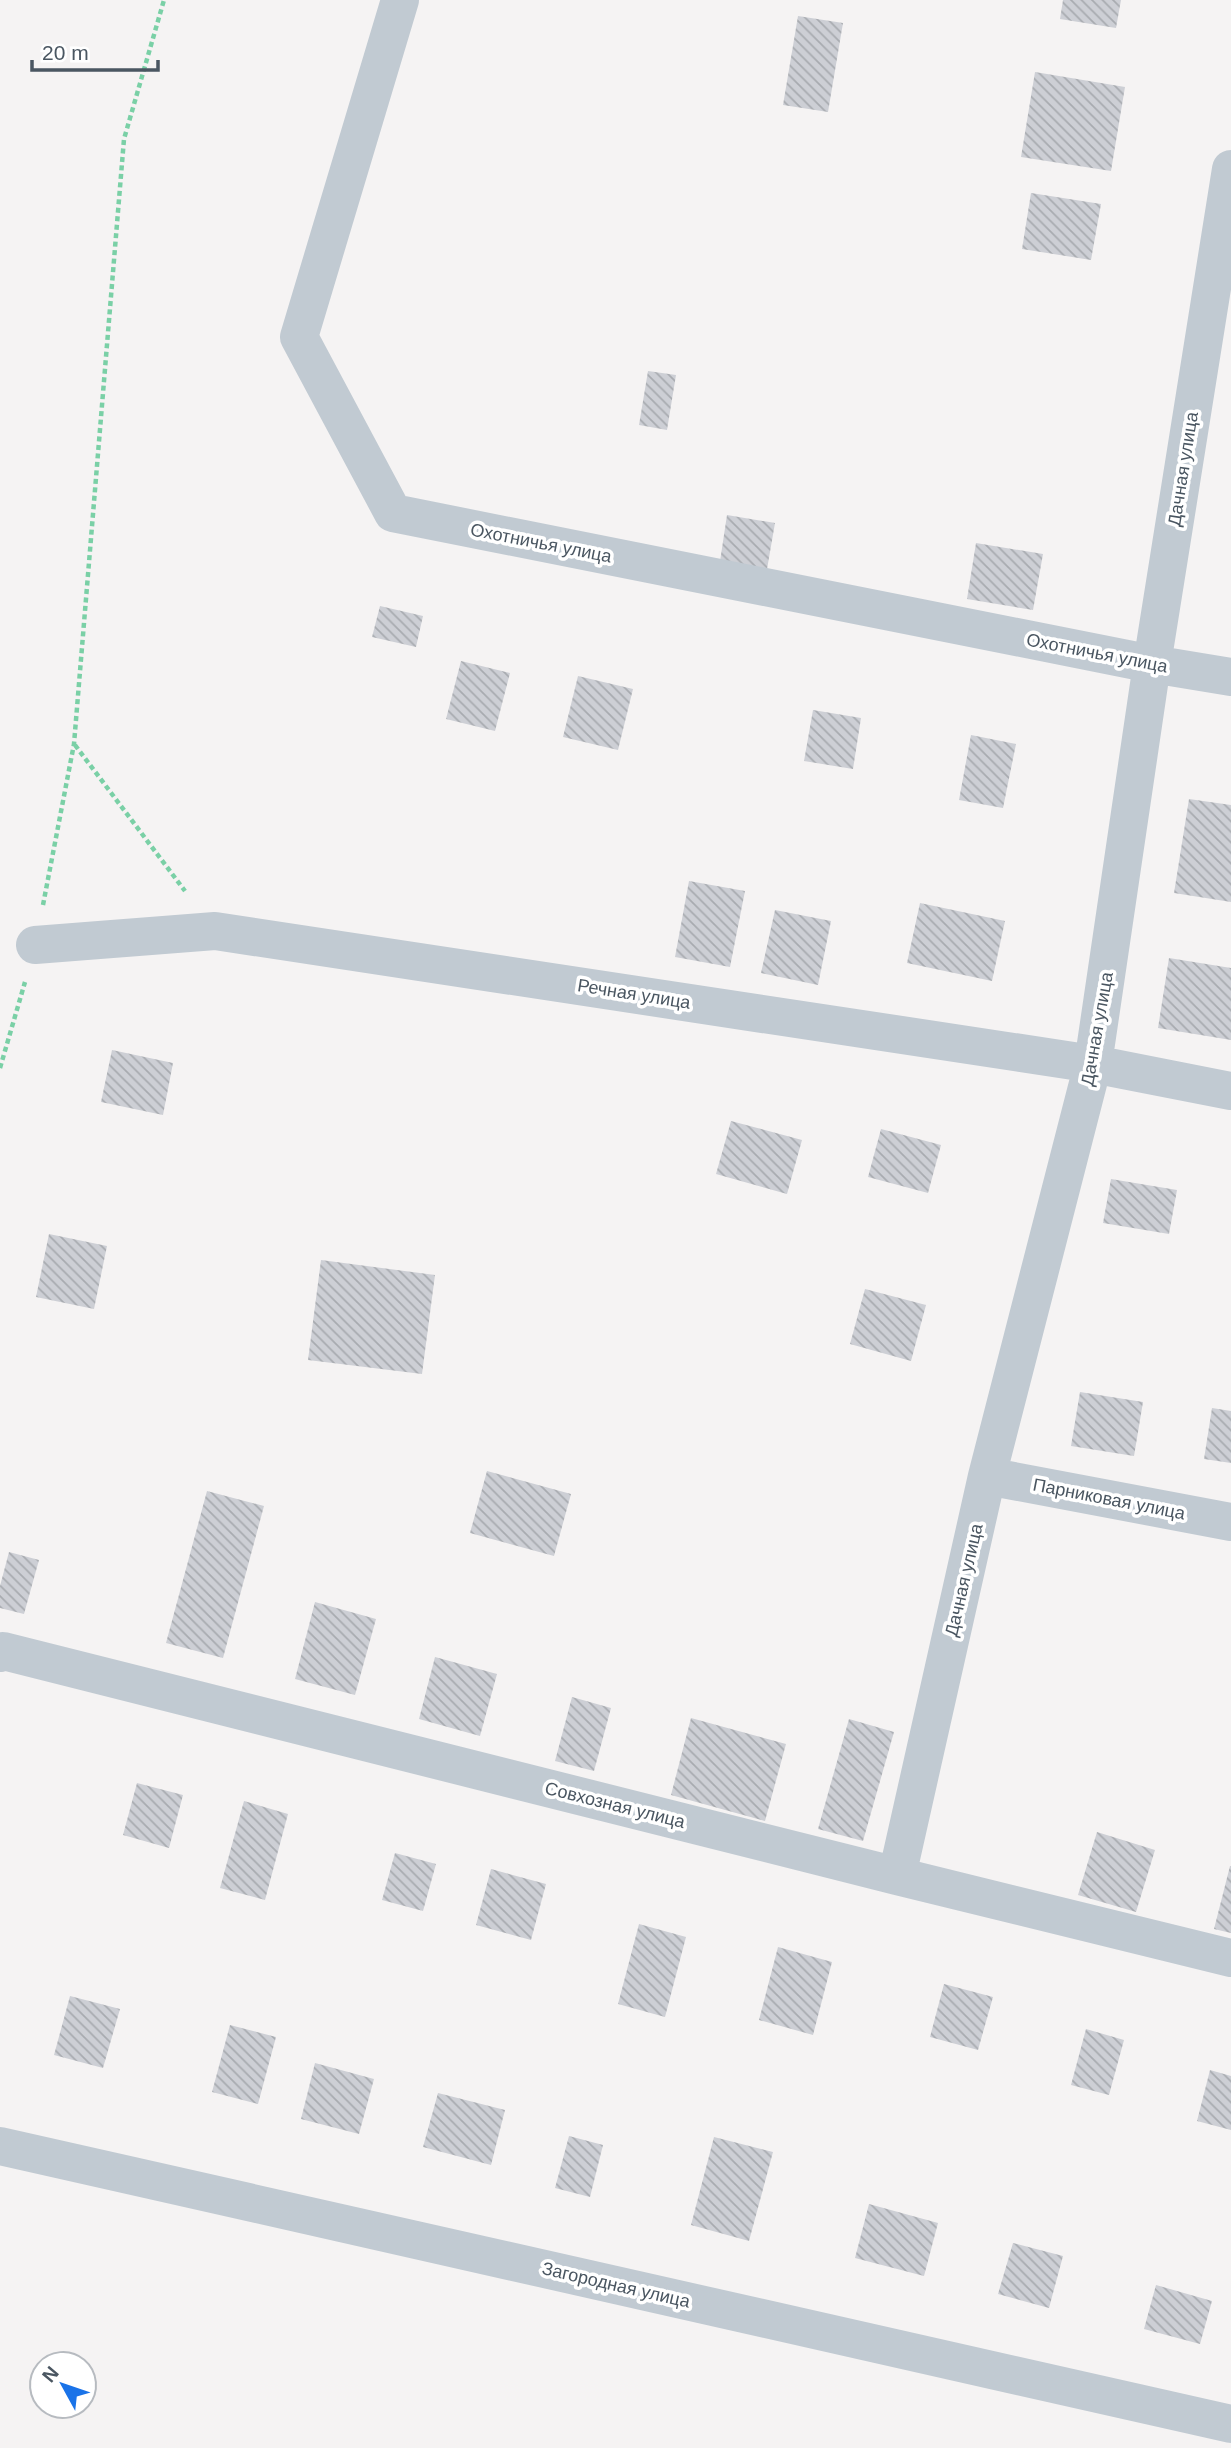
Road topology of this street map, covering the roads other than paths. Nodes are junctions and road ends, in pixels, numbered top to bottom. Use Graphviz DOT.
graph roads {
  1 [pos="400,0"];
  2 [pos="1231,169"];
  3 [pos="1152,664"];
  4 [pos="1231,677"];
  5 [pos="36,945"];
  6 [pos="1093,1064"];
  7 [pos="1231,1091"];
  8 [pos="987,1476"];
  9 [pos="1231,1522"];
  10 [pos="0,1653"];
  11 [pos="897,1876"];
  12 [pos="1231,1958"];
  13 [pos="0,2146"];
  14 [pos="1231,2424"];
  1 -- 3 [label="street, Охотничья улица"];
  2 -- 3 [label="street, Дачная улица"];
  3 -- 4 [label="street, Охотничья улица"];
  3 -- 6 [label="street, Дачная улица"];
  5 -- 6 [label="street, Речная улица"];
  6 -- 7 [label="street, Речная улица"];
  6 -- 8 [label="street, Дачная улица"];
  8 -- 9 [label="street, Парниковая улица"];
  8 -- 11 [label="street, Дачная улица"];
  10 -- 11 [label="street, Совхозная улица"];
  11 -- 12 [label="street, Совхозная улица"];
  13 -- 14 [label="street, Загородная улица"];
}
